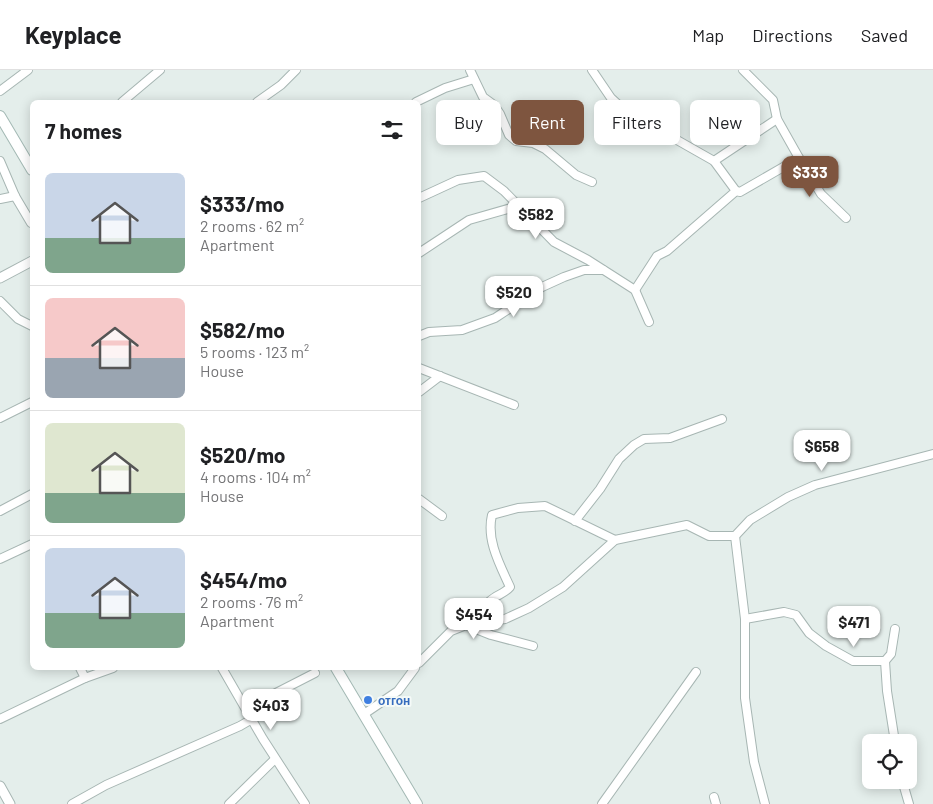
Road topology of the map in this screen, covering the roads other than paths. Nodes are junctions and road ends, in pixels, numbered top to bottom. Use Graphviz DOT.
graph roads {
  1 [pos="28,70"];
  2 [pos="160,70"];
  3 [pos="296,70"];
  4 [pos="470,70"];
  5 [pos="592,70"];
  6 [pos="743,70"];
  7 [pos="474,79"];
  8 [pos="0,91"];
  9 [pos="124,100"];
  10 [pos="260,100"];
  11 [pos="420,100"];
  12 [pos="0,116"];
  13 [pos="777,119"];
  14 [pos="799,158"];
  15 [pos="0,161"];
  16 [pos="714,161"];
  17 [pos="30,167"];
  18 [pos="592,182"];
  19 [pos="736,191"];
  20 [pos="15,196"];
  21 [pos="421,197"];
  22 [pos="0,199"];
  23 [pos="518,206"];
  24 [pos="846,218"];
  25 [pos="30,221"];
  26 [pos="421,252"];
  27 [pos="30,262"];
  28 [pos="605,270"];
  29 [pos="0,278"];
  30 [pos="635,290"];
  31 [pos="0,301"];
  32 [pos="648,322"];
  33 [pos="30,325"];
  34 [pos="421,335"];
  35 [pos="421,369"];
  36 [pos="440,376"];
  37 [pos="421,390"];
  38 [pos="30,403"];
  39 [pos="514,406"];
  40 [pos="0,418"];
  41 [pos="722,419"];
  42 [pos="933,454"];
  43 [pos="30,495"];
  44 [pos="421,500"];
  45 [pos="0,511"];
  46 [pos="442,516"];
  47 [pos="575,521"];
  48 [pos="735,536"];
  49 [pos="615,540"];
  50 [pos="30,545"];
  51 [pos="0,559"];
  52 [pos="745,618"];
  53 [pos="469,624"];
  54 [pos="895,629"];
  55 [pos="533,646"];
  56 [pos="421,657"];
  57 [pos="885,661"];
  58 [pos="81,670"];
  59 [pos="107,670"];
  60 [pos="223,670"];
  61 [pos="337,670"];
  62 [pos="414,670"];
  63 [pos="696,672"];
  64 [pos="315,673"];
  65 [pos="85,678"];
  66 [pos="364,714"];
  67 [pos="0,719"];
  68 [pos="252,719"];
  69 [pos="894,734"];
  70 [pos="275,759"];
  71 [pos="0,786"];
  72 [pos="905,789"];
  73 [pos="10,804"];
  74 [pos="72,804"];
  75 [pos="229,804"];
  76 [pos="305,804"];
  77 [pos="418,804"];
  78 [pos="602,804"];
  79 [pos="765,804"];
  80 [pos="909,804"];
  1 -- 8 [label="street"];
  2 -- 9 [label="street"];
  3 -- 10 [label="street"];
  4 -- 7 [label="street"];
  5 -- 16 [label="street"];
  6 -- 13 [label="street"];
  7 -- 11 [label="street"];
  7 -- 18 [label="street"];
  12 -- 17 [label="main road"];
  13 -- 14 [label="street"];
  13 -- 16 [label="street"];
  14 -- 19 [label="street"];
  14 -- 24 [label="street"];
  15 -- 20 [label="street"];
  16 -- 19 [label="street"];
  19 -- 30 [label="street"];
  20 -- 22 [label="street"];
  20 -- 25 [label="street"];
  21 -- 23 [label="street"];
  23 -- 26 [label="street"];
  23 -- 28 [label="street"];
  27 -- 29 [label="street"];
  28 -- 30 [label="street"];
  28 -- 34 [label="street"];
  30 -- 32 [label="street"];
  31 -- 33 [label="street"];
  35 -- 36 [label="street"];
  36 -- 37 [label="street"];
  36 -- 39 [label="street"];
  38 -- 40 [label="street"];
  41 -- 47 [label="street"];
  42 -- 48 [label="street"];
  43 -- 45 [label="street"];
  44 -- 46 [label="street"];
  47 -- 49 [label="street"];
  47 -- 53 [label="street"];
  48 -- 49 [label="street"];
  48 -- 52 [label="street"];
  49 -- 53 [label="street"];
  50 -- 51 [label="street"];
  52 -- 57 [label="street"];
  52 -- 79 [label="street"];
  53 -- 55 [label="street"];
  53 -- 56 [label="street"];
  54 -- 57 [label="street"];
  57 -- 69 [label="street"];
  58 -- 65 [label="street"];
  59 -- 65 [label="street"];
  60 -- 68 [label="street"];
  61 -- 66 [label="main road"];
  62 -- 66 [label="street"];
  63 -- 78 [label="street"];
  64 -- 68 [label="street"];
  65 -- 67 [label="street"];
  66 -- 77 [label="main road"];
  68 -- 70 [label="street"];
  68 -- 74 [label="street"];
  70 -- 75 [label="street"];
  70 -- 76 [label="street"];
  71 -- 73 [label="street"];
  72 -- 80 [label="street"];
}
